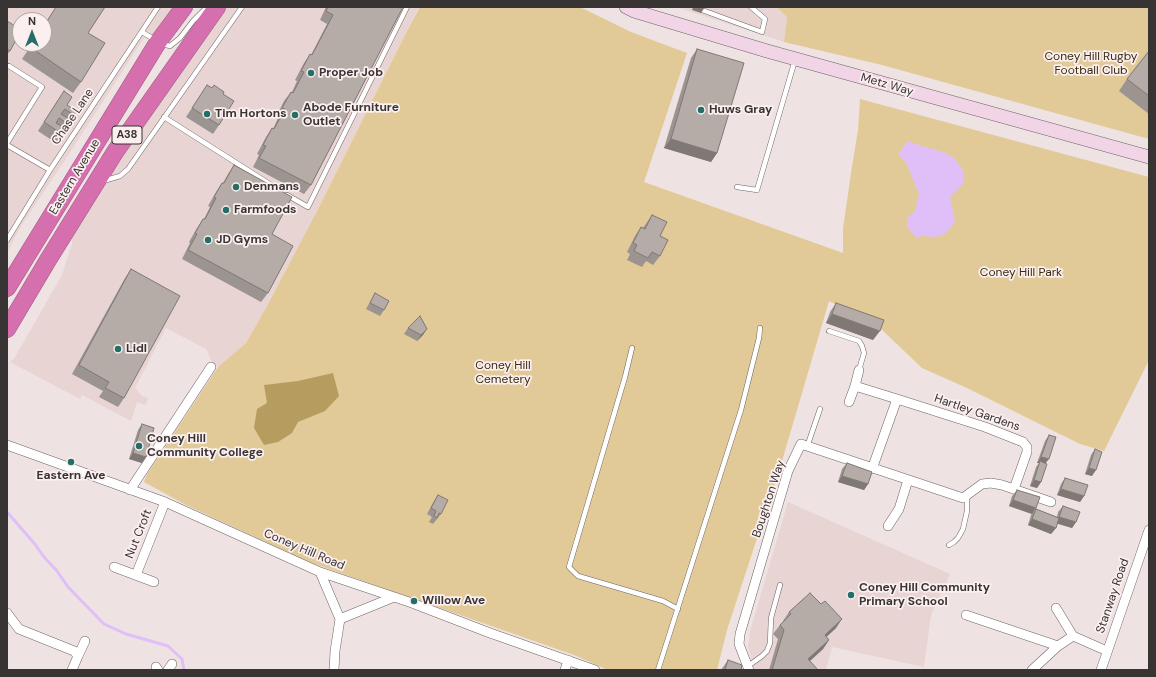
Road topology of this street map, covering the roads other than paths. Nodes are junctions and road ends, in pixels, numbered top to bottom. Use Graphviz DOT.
graph roads {
  1 [pos="158,7"];
  2 [pos="184,7"];
  3 [pos="208,7"];
  4 [pos="217,7"];
  5 [pos="242,7"];
  6 [pos="407,7"];
  7 [pos="751,7"];
  8 [pos="632,8"];
  9 [pos="702,10"];
  10 [pos="142,32"];
  11 [pos="158,42"];
  12 [pos="796,58"];
  13 [pos="9,66"];
  14 [pos="164,117"];
  15 [pos="7,144"];
  16 [pos="1149,157"];
  17 [pos="50,170"];
  18 [pos="94,185"];
  19 [pos="737,187"];
  20 [pos="7,240"];
  21 [pos="7,288"];
  22 [pos="760,328"];
  23 [pos="7,329"];
  24 [pos="829,331"];
  25 [pos="632,348"];
  26 [pos="211,367"];
  27 [pos="859,370"];
  28 [pos="855,386"];
  29 [pos="897,399"];
  30 [pos="849,402"];
  31 [pos="820,410"];
  32 [pos="7,445"];
  33 [pos="808,446"];
  34 [pos="872,469"];
  35 [pos="908,480"];
  36 [pos="1014,489"];
  37 [pos="130,490"];
  38 [pos="967,494"];
  39 [pos="165,502"];
  40 [pos="1051,502"];
  41 [pos="888,526"];
  42 [pos="1149,530"];
  43 [pos="948,545"];
  44 [pos="114,567"];
  45 [pos="320,572"];
  46 [pos="136,575"];
  47 [pos="154,582"];
  48 [pos="780,585"];
  49 [pos="394,597"];
  50 [pos="1056,608"];
  51 [pos="678,609"];
  52 [pos="7,613"];
  53 [pos="966,615"];
  54 [pos="340,620"];
  55 [pos="1073,636"];
  56 [pos="85,642"];
  57 [pos="1058,646"];
  58 [pos="1107,651"];
  59 [pos="78,656"];
  60 [pos="568,660"];
  61 [pos="748,668"];
  62 [pos="72,670"];
  63 [pos="334,670"];
  64 [pos="565,670"];
  65 [pos="595,670"];
  66 [pos="658,670"];
  67 [pos="1032,670"];
  68 [pos="1101,670"];
  1 -- 10 [label="lane, Chase Lane"];
  2 -- 11 [label="highway, Eastern Avenue / A38"];
  3 -- 11 [label="lane"];
  4 -- 18 [label="highway, Eastern Avenue / A38"];
  5 -- 14 [label="lane, Eastern Avenue"];
  6 -- 14 [label="lane"];
  7 -- 9 [label="lane"];
  8 -- 12 [label="street, Metz Way"];
  10 -- 11 [label="lane"];
  10 -- 17 [label="lane, Chase Lane"];
  11 -- 21 [label="highway, Eastern Avenue / A38"];
  12 -- 16 [label="street, Metz Way"];
  12 -- 19 [label="lane"];
  13 -- 15 [label="lane"];
  14 -- 18 [label="lane, Eastern Avenue"];
  15 -- 17 [label="lane"];
  17 -- 20 [label="lane, Chase Lane"];
  18 -- 23 [label="highway, Eastern Avenue / A38"];
  22 -- 51 [label="lane"];
  24 -- 27 [label="lane"];
  25 -- 51 [label="lane"];
  26 -- 37 [label="street"];
  27 -- 28 [label="street"];
  28 -- 29 [label="street, Hartley Gardens"];
  28 -- 30 [label="street"];
  29 -- 34 [label="street"];
  29 -- 36 [label="street, Hartley Gardens"];
  31 -- 33 [label="lane"];
  32 -- 37 [label="street, Coney Hill Road"];
  33 -- 34 [label="street"];
  33 -- 61 [label="street, Boughton Way"];
  34 -- 35 [label="street"];
  35 -- 38 [label="street"];
  35 -- 41 [label="street"];
  36 -- 38 [label="street"];
  36 -- 40 [label="street"];
  37 -- 39 [label="street, Coney Hill Road"];
  38 -- 43 [label="lane"];
  39 -- 45 [label="street, Coney Hill Road"];
  39 -- 46 [label="street, Nut Croft"];
  42 -- 58 [label="street, Stanway Road"];
  44 -- 46 [label="street, Nut Croft"];
  45 -- 49 [label="street, Coney Hill Road"];
  45 -- 54 [label="street"];
  46 -- 47 [label="street, Nut Croft"];
  48 -- 61 [label="lane"];
  49 -- 54 [label="street"];
  49 -- 60 [label="street, Coney Hill Road"];
  50 -- 55 [label="street"];
  51 -- 66 [label="lane"];
  52 -- 59 [label="street"];
  53 -- 57 [label="street"];
  54 -- 63 [label="street"];
  55 -- 57 [label="street"];
  55 -- 58 [label="street"];
  56 -- 59 [label="street"];
  57 -- 67 [label="street"];
  58 -- 68 [label="street, Stanway Road"];
  59 -- 62 [label="street"];
  60 -- 64 [label="street"];
  60 -- 65 [label="street, Coney Hill Road"];
}
